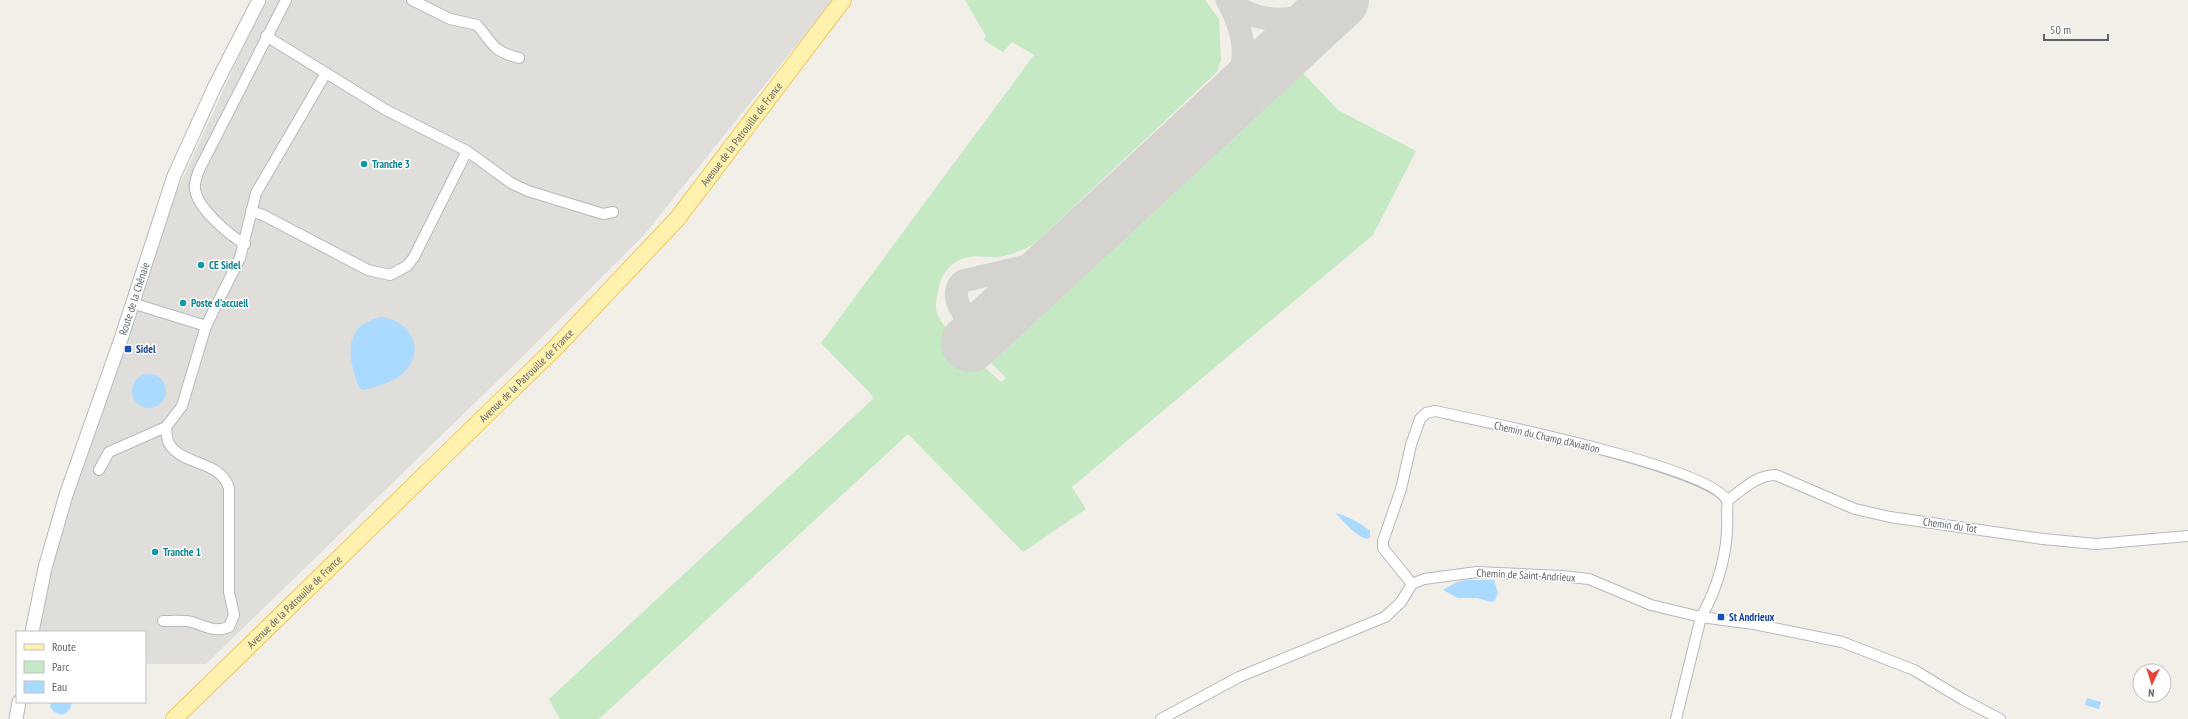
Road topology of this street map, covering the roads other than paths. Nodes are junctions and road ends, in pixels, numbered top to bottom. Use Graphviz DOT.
graph roads {
  1 [pos="259,0"];
  2 [pos="286,0"];
  3 [pos="412,0"];
  4 [pos="843,0"];
  5 [pos="266,36"];
  6 [pos="519,58"];
  7 [pos="326,73"];
  8 [pos="467,151"];
  9 [pos="251,211"];
  10 [pos="613,212"];
  11 [pos="245,244"];
  12 [pos="132,303"];
  13 [pos="206,326"];
  14 [pos="166,427"];
  15 [pos="99,470"];
  16 [pos="1727,501"];
  17 [pos="2188,536"];
  18 [pos="1412,584"];
  19 [pos="1701,617"];
  20 [pos="164,621"];
  21 [pos="32,631"];
  22 [pos="19,703"];
  23 [pos="16,719"];
  24 [pos="174,719"];
  25 [pos="1161,719"];
  26 [pos="1676,719"];
  27 [pos="2000,719"];
  1 -- 12 [label="street, Route de la Chênaie"];
  2 -- 5 [label="street"];
  3 -- 6 [label="street"];
  4 -- 24 [label="main road, Avenue de la Patrouille de France"];
  5 -- 7 [label="street"];
  5 -- 11 [label="street"];
  7 -- 8 [label="street"];
  7 -- 9 [label="street"];
  8 -- 9 [label="street"];
  8 -- 10 [label="street"];
  9 -- 11 [label="street"];
  11 -- 13 [label="street"];
  12 -- 13 [label="street"];
  12 -- 21 [label="street, Route de la Chênaie"];
  13 -- 14 [label="street"];
  14 -- 15 [label="street"];
  14 -- 20 [label="street"];
  16 -- 17 [label="street, Chemin du Tot"];
  16 -- 18 [label="street, Chemin du Champ d'Aviation"];
  16 -- 19 [label="street"];
  18 -- 19 [label="street, Chemin de Saint-Andrieux"];
  18 -- 25 [label="street"];
  19 -- 26 [label="street"];
  19 -- 27 [label="street, Chemin de Saint-Andrieux"];
  22 -- 23 [label="street"];
}
